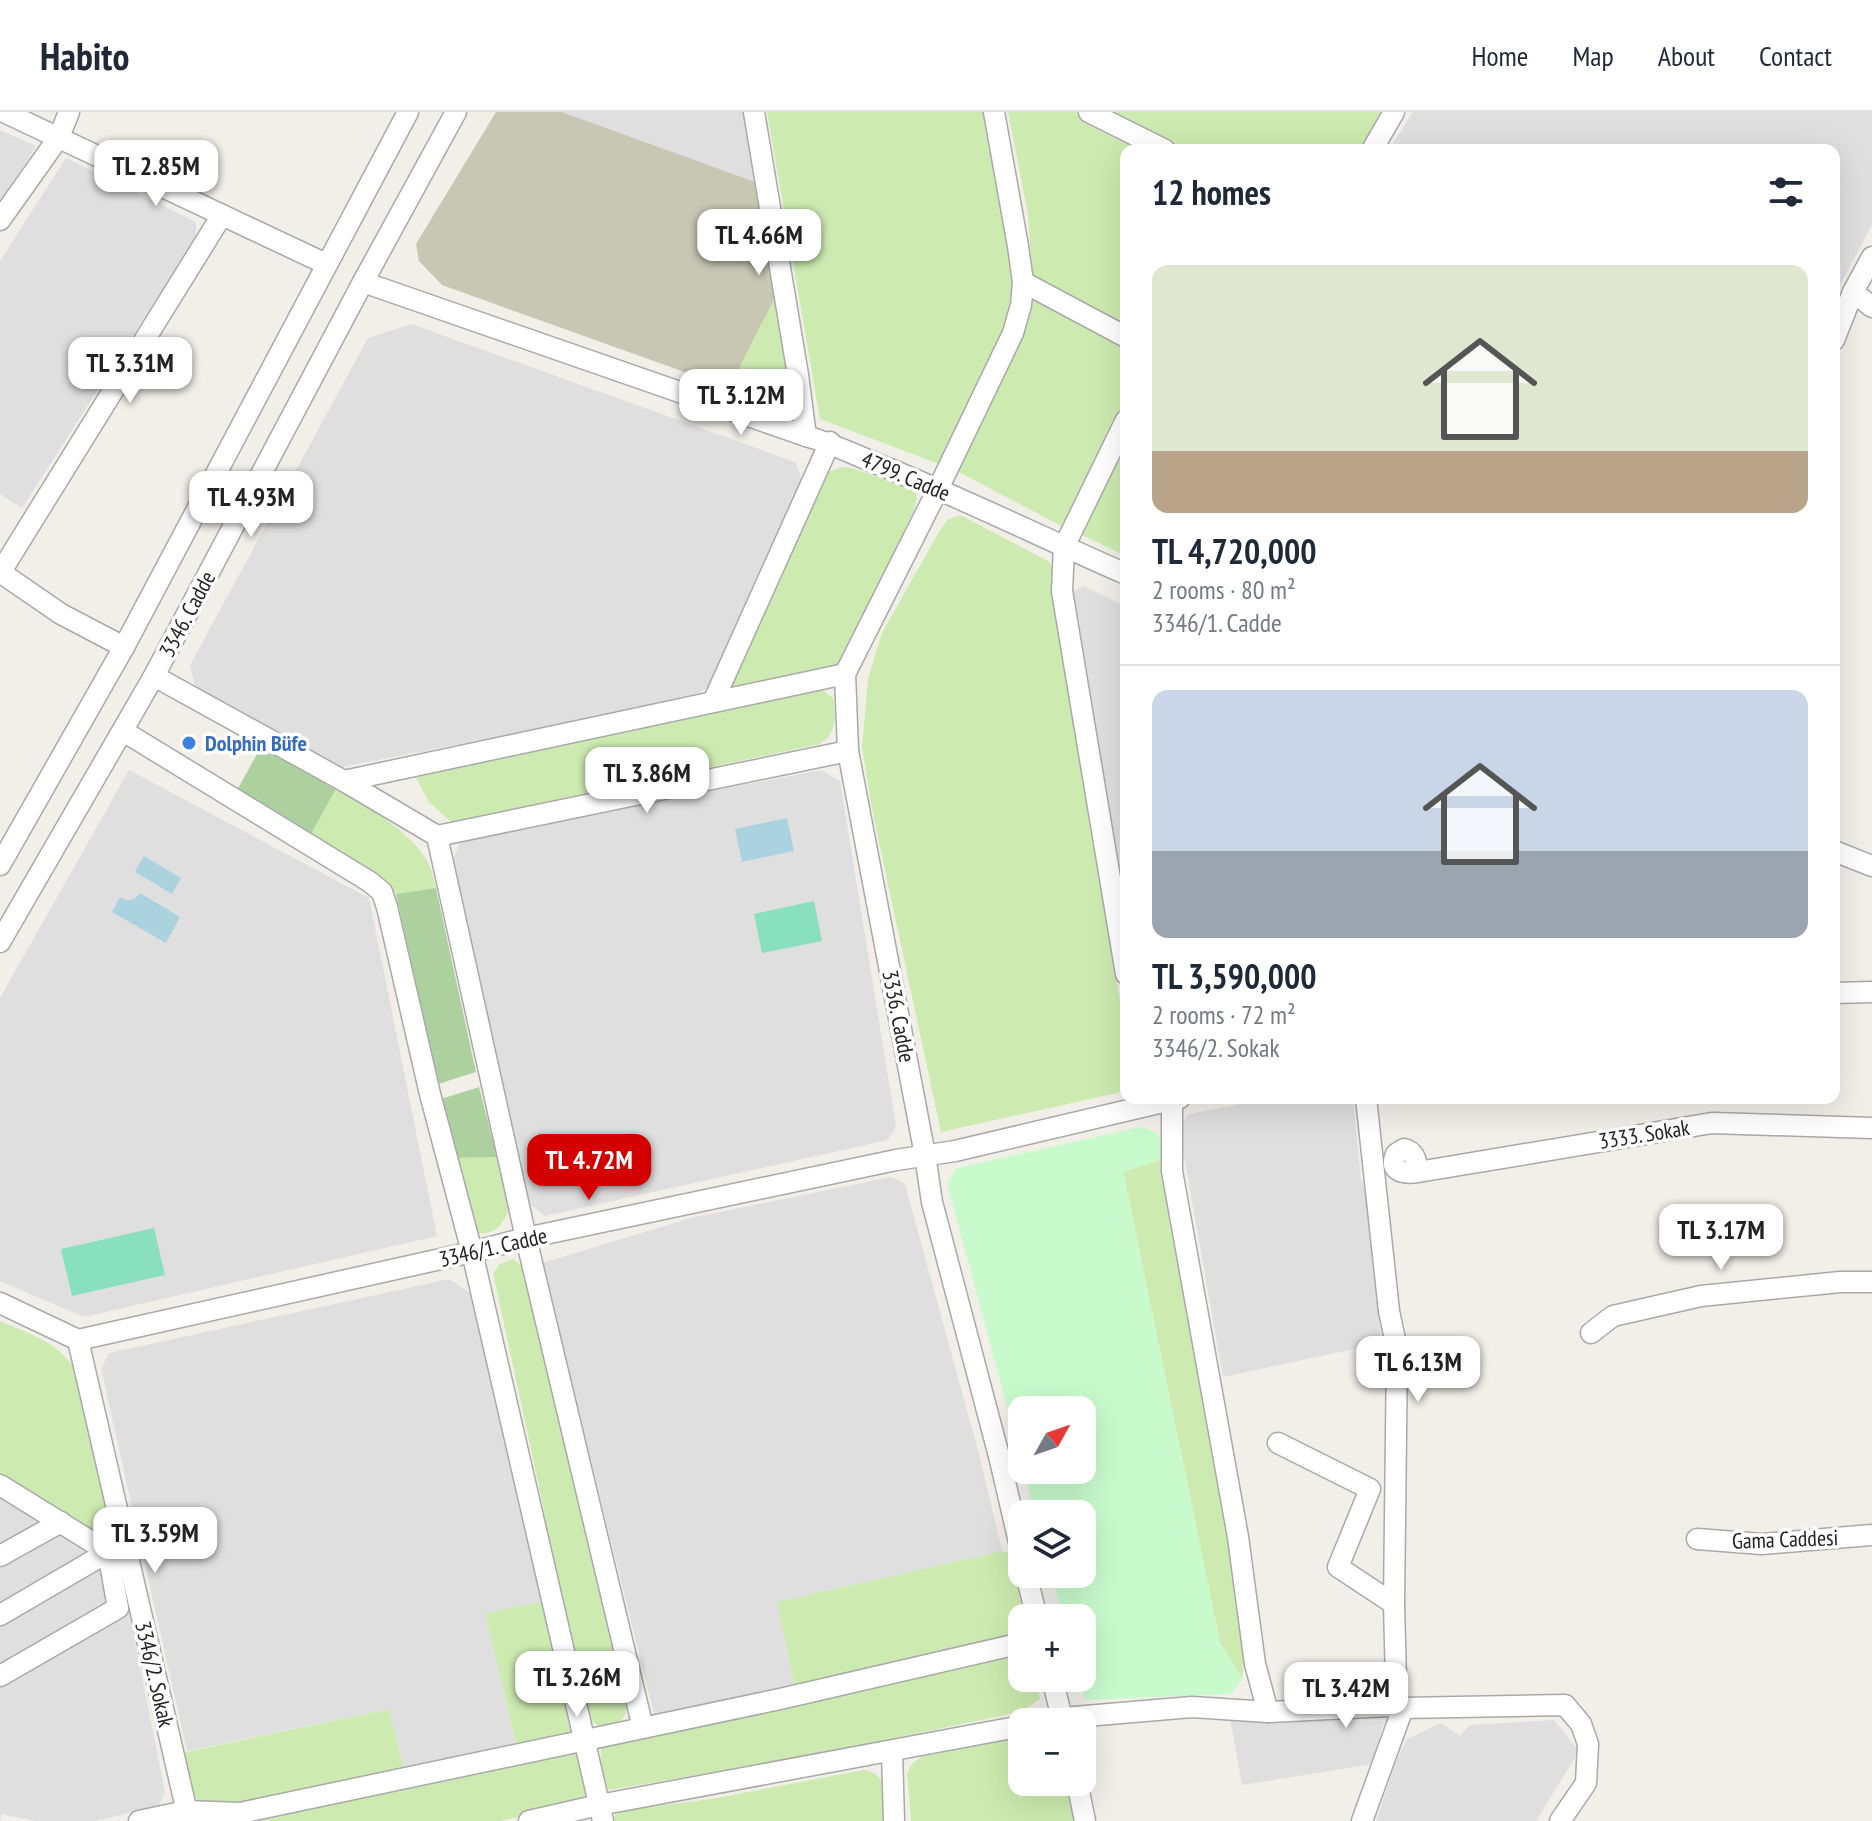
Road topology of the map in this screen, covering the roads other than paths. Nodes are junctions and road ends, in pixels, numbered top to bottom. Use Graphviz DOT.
graph roads {
  1 [pos="4,112"];
  2 [pos="69,112"];
  3 [pos="408,112"];
  4 [pos="456,112"];
  5 [pos="754,112"];
  6 [pos="994,112"];
  7 [pos="1089,112"];
  8 [pos="1394,112"];
  9 [pos="59,137"];
  10 [pos="1153,144"];
  11 [pos="1375,144"];
  12 [pos="222,215"];
  13 [pos="0,220"];
  14 [pos="1872,257"];
  15 [pos="326,264"];
  16 [pos="363,282"];
  17 [pos="1023,282"];
  18 [pos="1853,292"];
  19 [pos="1872,307"];
  20 [pos="1840,325"];
  21 [pos="1120,334"];
  22 [pos="1120,432"];
  23 [pos="806,436"];
  24 [pos="830,442"];
  25 [pos="938,489"];
  26 [pos="1064,547"];
  27 [pos="1120,571"];
  28 [pos="0,572"];
  29 [pos="124,647"];
  30 [pos="845,674"];
  31 [pos="154,676"];
  32 [pos="713,702"];
  33 [pos="123,731"];
  34 [pos="848,751"];
  35 [pos="344,781"];
  36 [pos="437,836"];
  37 [pos="1840,853"];
  38 [pos="0,865"];
  39 [pos="1872,866"];
  40 [pos="1120,938"];
  41 [pos="0,942"];
  42 [pos="1872,992"];
  43 [pos="1840,993"];
  44 [pos="1139,1104"];
  45 [pos="1176,1104"];
  46 [pos="1367,1104"];
  47 [pos="1872,1128"];
  48 [pos="925,1155"];
  49 [pos="1418,1172"];
  50 [pos="526,1238"];
  51 [pos="472,1252"];
  52 [pos="1872,1282"];
  53 [pos="0,1303"];
  54 [pos="1591,1333"];
  55 [pos="78,1340"];
  56 [pos="1278,1443"];
  57 [pos="4,1491"];
  58 [pos="1009,1500"];
  59 [pos="61,1522"];
  60 [pos="1872,1535"];
  61 [pos="1697,1539"];
  62 [pos="108,1552"];
  63 [pos="0,1556"];
  64 [pos="1394,1604"];
  65 [pos="0,1615"];
  66 [pos="1008,1646"];
  67 [pos="0,1676"];
  68 [pos="1396,1707"];
  69 [pos="1268,1712"];
  70 [pos="1096,1717"];
  71 [pos="643,1728"];
  72 [pos="1008,1729"];
  73 [pos="584,1740"];
  74 [pos="892,1751"];
  75 [pos="1080,1796"];
  76 [pos="601,1813"];
  77 [pos="188,1816"];
  78 [pos="139,1821"];
  79 [pos="529,1821"];
  80 [pos="894,1821"];
  81 [pos="1085,1821"];
  82 [pos="1362,1821"];
  83 [pos="1560,1821"];
  1 -- 9 [label="street"];
  2 -- 9 [label="street"];
  3 -- 15 [label="street, 3346. Cadde"];
  4 -- 16 [label="street, 3346. Cadde"];
  5 -- 23 [label="street"];
  6 -- 17 [label="street, 3336. Cadde"];
  7 -- 10 [label="street"];
  8 -- 11 [label="street"];
  9 -- 12 [label="street"];
  9 -- 13 [label="street"];
  12 -- 15 [label="street"];
  12 -- 28 [label="street"];
  14 -- 18 [label="street"];
  15 -- 29 [label="street, 3346. Cadde"];
  16 -- 23 [label="street, 4799. Cadde"];
  16 -- 31 [label="street, 3346. Cadde"];
  17 -- 21 [label="street"];
  17 -- 25 [label="street, 3336. Cadde"];
  18 -- 19 [label="street"];
  18 -- 20 [label="street"];
  22 -- 26 [label="street"];
  23 -- 24 [label="street, 4799. Cadde"];
  24 -- 25 [label="street, 4799. Cadde"];
  24 -- 32 [label="street"];
  25 -- 26 [label="street, 4799. Cadde"];
  25 -- 30 [label="street, 3336. Cadde"];
  26 -- 27 [label="street, 4799. Cadde"];
  26 -- 40 [label="street"];
  28 -- 29 [label="street"];
  29 -- 38 [label="street, 3346. Cadde"];
  30 -- 32 [label="street"];
  30 -- 34 [label="street, 3336. Cadde"];
  31 -- 33 [label="street, 3346. Cadde"];
  31 -- 35 [label="street"];
  32 -- 35 [label="street"];
  33 -- 41 [label="street, 3346. Cadde"];
  33 -- 51 [label="street"];
  34 -- 36 [label="street"];
  34 -- 48 [label="street, 3336. Cadde"];
  35 -- 36 [label="street"];
  36 -- 50 [label="street"];
  37 -- 39 [label="street"];
  42 -- 43 [label="street"];
  44 -- 48 [label="street, 3346/1. Cadde"];
  45 -- 69 [label="street"];
  46 -- 64 [label="street"];
  47 -- 49 [label="street, 3333. Sokak"];
  48 -- 50 [label="street, 3346/1. Cadde"];
  48 -- 58 [label="street, 3336. Cadde"];
  50 -- 51 [label="street, 3346/1. Cadde"];
  50 -- 71 [label="street"];
  51 -- 55 [label="street, 3346/1. Cadde"];
  51 -- 73 [label="street"];
  52 -- 54 [label="street"];
  53 -- 55 [label="street"];
  55 -- 77 [label="street, 3346/2. Sokak"];
  56 -- 64 [label="street"];
  57 -- 59 [label="street"];
  59 -- 62 [label="street"];
  59 -- 63 [label="street"];
  60 -- 61 [label="street, Gama Caddesi"];
  62 -- 65 [label="street"];
  62 -- 67 [label="street"];
  64 -- 68 [label="street"];
  66 -- 71 [label="street"];
  68 -- 69 [label="street"];
  68 -- 82 [label="street"];
  68 -- 83 [label="street"];
  69 -- 70 [label="street"];
  71 -- 73 [label="street"];
  72 -- 74 [label="street"];
  73 -- 76 [label="street"];
  73 -- 77 [label="street"];
  74 -- 76 [label="street"];
  74 -- 80 [label="street"];
  75 -- 81 [label="street"];
  76 -- 79 [label="street"];
  77 -- 78 [label="street"];
}
